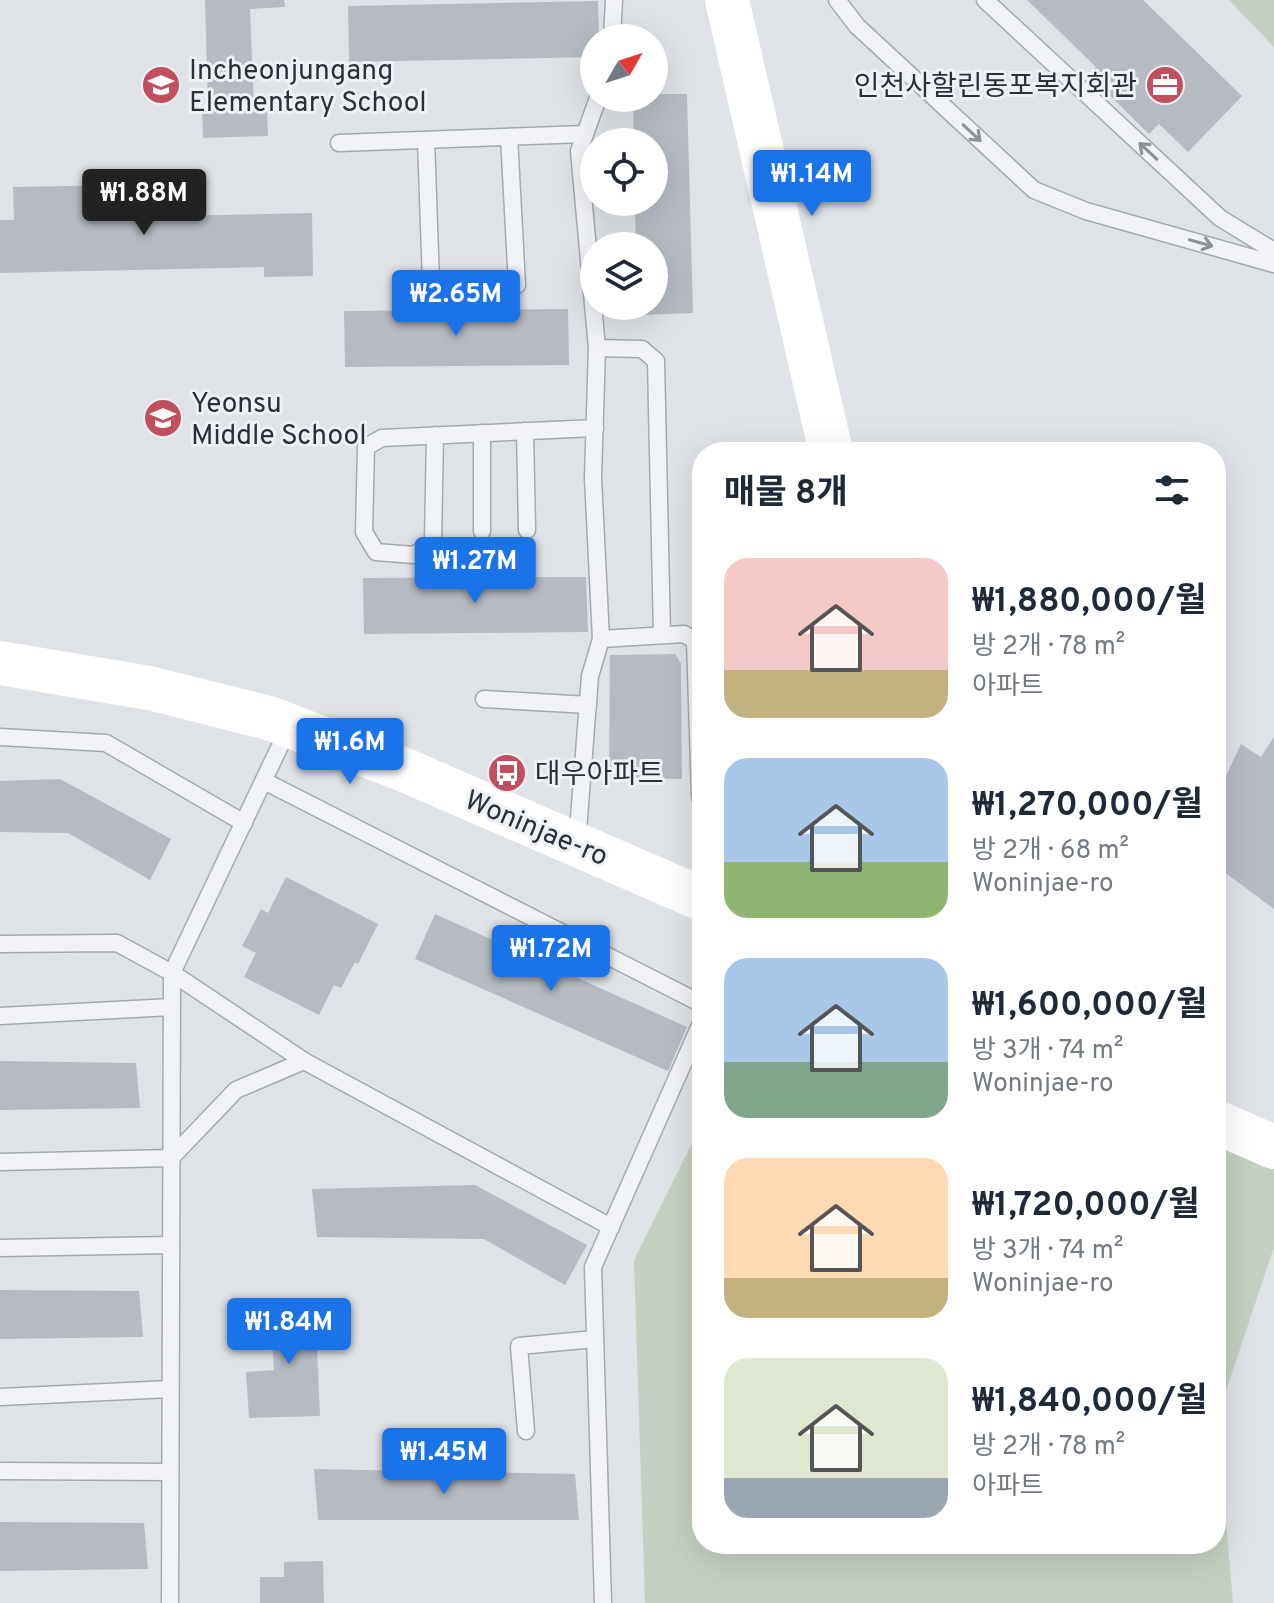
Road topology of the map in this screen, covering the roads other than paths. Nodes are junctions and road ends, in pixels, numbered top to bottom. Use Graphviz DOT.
graph roads {
  1 [pos="614,0"];
  2 [pos="727,0"];
  3 [pos="837,0"];
  4 [pos="985,0"];
  5 [pos="613,24"];
  6 [pos="580,134"];
  7 [pos="509,137"];
  8 [pos="426,140"];
  9 [pos="339,143"];
  10 [pos="585,216"];
  11 [pos="1274,251"];
  12 [pos="1274,264"];
  13 [pos="431,282"];
  14 [pos="517,285"];
  15 [pos="597,348"];
  16 [pos="595,428"];
  17 [pos="525,431"];
  18 [pos="482,433"];
  19 [pos="435,435"];
  20 [pos="829,442"];
  21 [pos="527,530"];
  22 [pos="482,531"];
  23 [pos="662,635"];
  24 [pos="601,639"];
  25 [pos="692,639"];
  26 [pos="0,663"];
  27 [pos="484,699"];
  28 [pos="588,705"];
  29 [pos="290,726"];
  30 [pos="0,737"];
  31 [pos="264,781"];
  32 [pos="244,823"];
  33 [pos="577,845"];
  34 [pos="692,895"];
  35 [pos="0,944"];
  36 [pos="172,973"];
  37 [pos="692,999"];
  38 [pos="172,1007"];
  39 [pos="0,1016"];
  40 [pos="692,1044"];
  41 [pos="304,1061"];
  42 [pos="1226,1126"];
  43 [pos="1274,1147"];
  44 [pos="171,1158"];
  45 [pos="0,1162"];
  46 [pos="611,1227"];
  47 [pos="171,1245"];
  48 [pos="0,1248"];
  49 [pos="595,1339"];
  50 [pos="170,1389"];
  51 [pos="0,1397"];
  52 [pos="526,1431"];
  53 [pos="0,1471"];
  54 [pos="170,1472"];
  55 [pos="170,1603"];
  56 [pos="603,1603"];
  1 -- 5 [label="lane"];
  2 -- 20 [label="main road"];
  3 -- 12 [label="lane, one-way"];
  11 -- 4 [label="lane, one-way"];
  6 -- 7 [label="lane"];
  7 -- 8 [label="lane"];
  7 -- 14 [label="lane"];
  8 -- 9 [label="lane"];
  8 -- 13 [label="lane"];
  10 -- 15 [label="lane"];
  15 -- 16 [label="lane"];
  15 -- 23 [label="lane"];
  16 -- 17 [label="lane"];
  16 -- 24 [label="lane"];
  17 -- 18 [label="lane"];
  17 -- 21 [label="lane"];
  18 -- 19 [label="lane"];
  18 -- 22 [label="lane"];
  19 -- 19 [label="lane"];
  23 -- 24 [label="lane"];
  23 -- 25 [label="lane"];
  24 -- 28 [label="lane"];
  26 -- 29 [label="main road, Woninjae-ro"];
  27 -- 28 [label="lane"];
  28 -- 33 [label="lane"];
  29 -- 31 [label="lane"];
  29 -- 33 [label="main road, Woninjae-ro"];
  30 -- 32 [label="lane"];
  31 -- 32 [label="lane"];
  31 -- 37 [label="lane"];
  32 -- 36 [label="lane"];
  33 -- 34 [label="main road, Woninjae-ro"];
  35 -- 36 [label="lane"];
  36 -- 38 [label="lane"];
  36 -- 41 [label="lane"];
  38 -- 39 [label="lane"];
  38 -- 44 [label="lane"];
  40 -- 46 [label="lane"];
  41 -- 44 [label="lane"];
  41 -- 46 [label="lane"];
  42 -- 43 [label="main road"];
  44 -- 45 [label="lane"];
  44 -- 47 [label="lane"];
  46 -- 49 [label="lane"];
  47 -- 48 [label="lane"];
  47 -- 50 [label="lane"];
  49 -- 52 [label="lane"];
  49 -- 56 [label="lane"];
  50 -- 51 [label="lane"];
  50 -- 54 [label="lane"];
  53 -- 54 [label="lane"];
  54 -- 55 [label="lane"];
}
